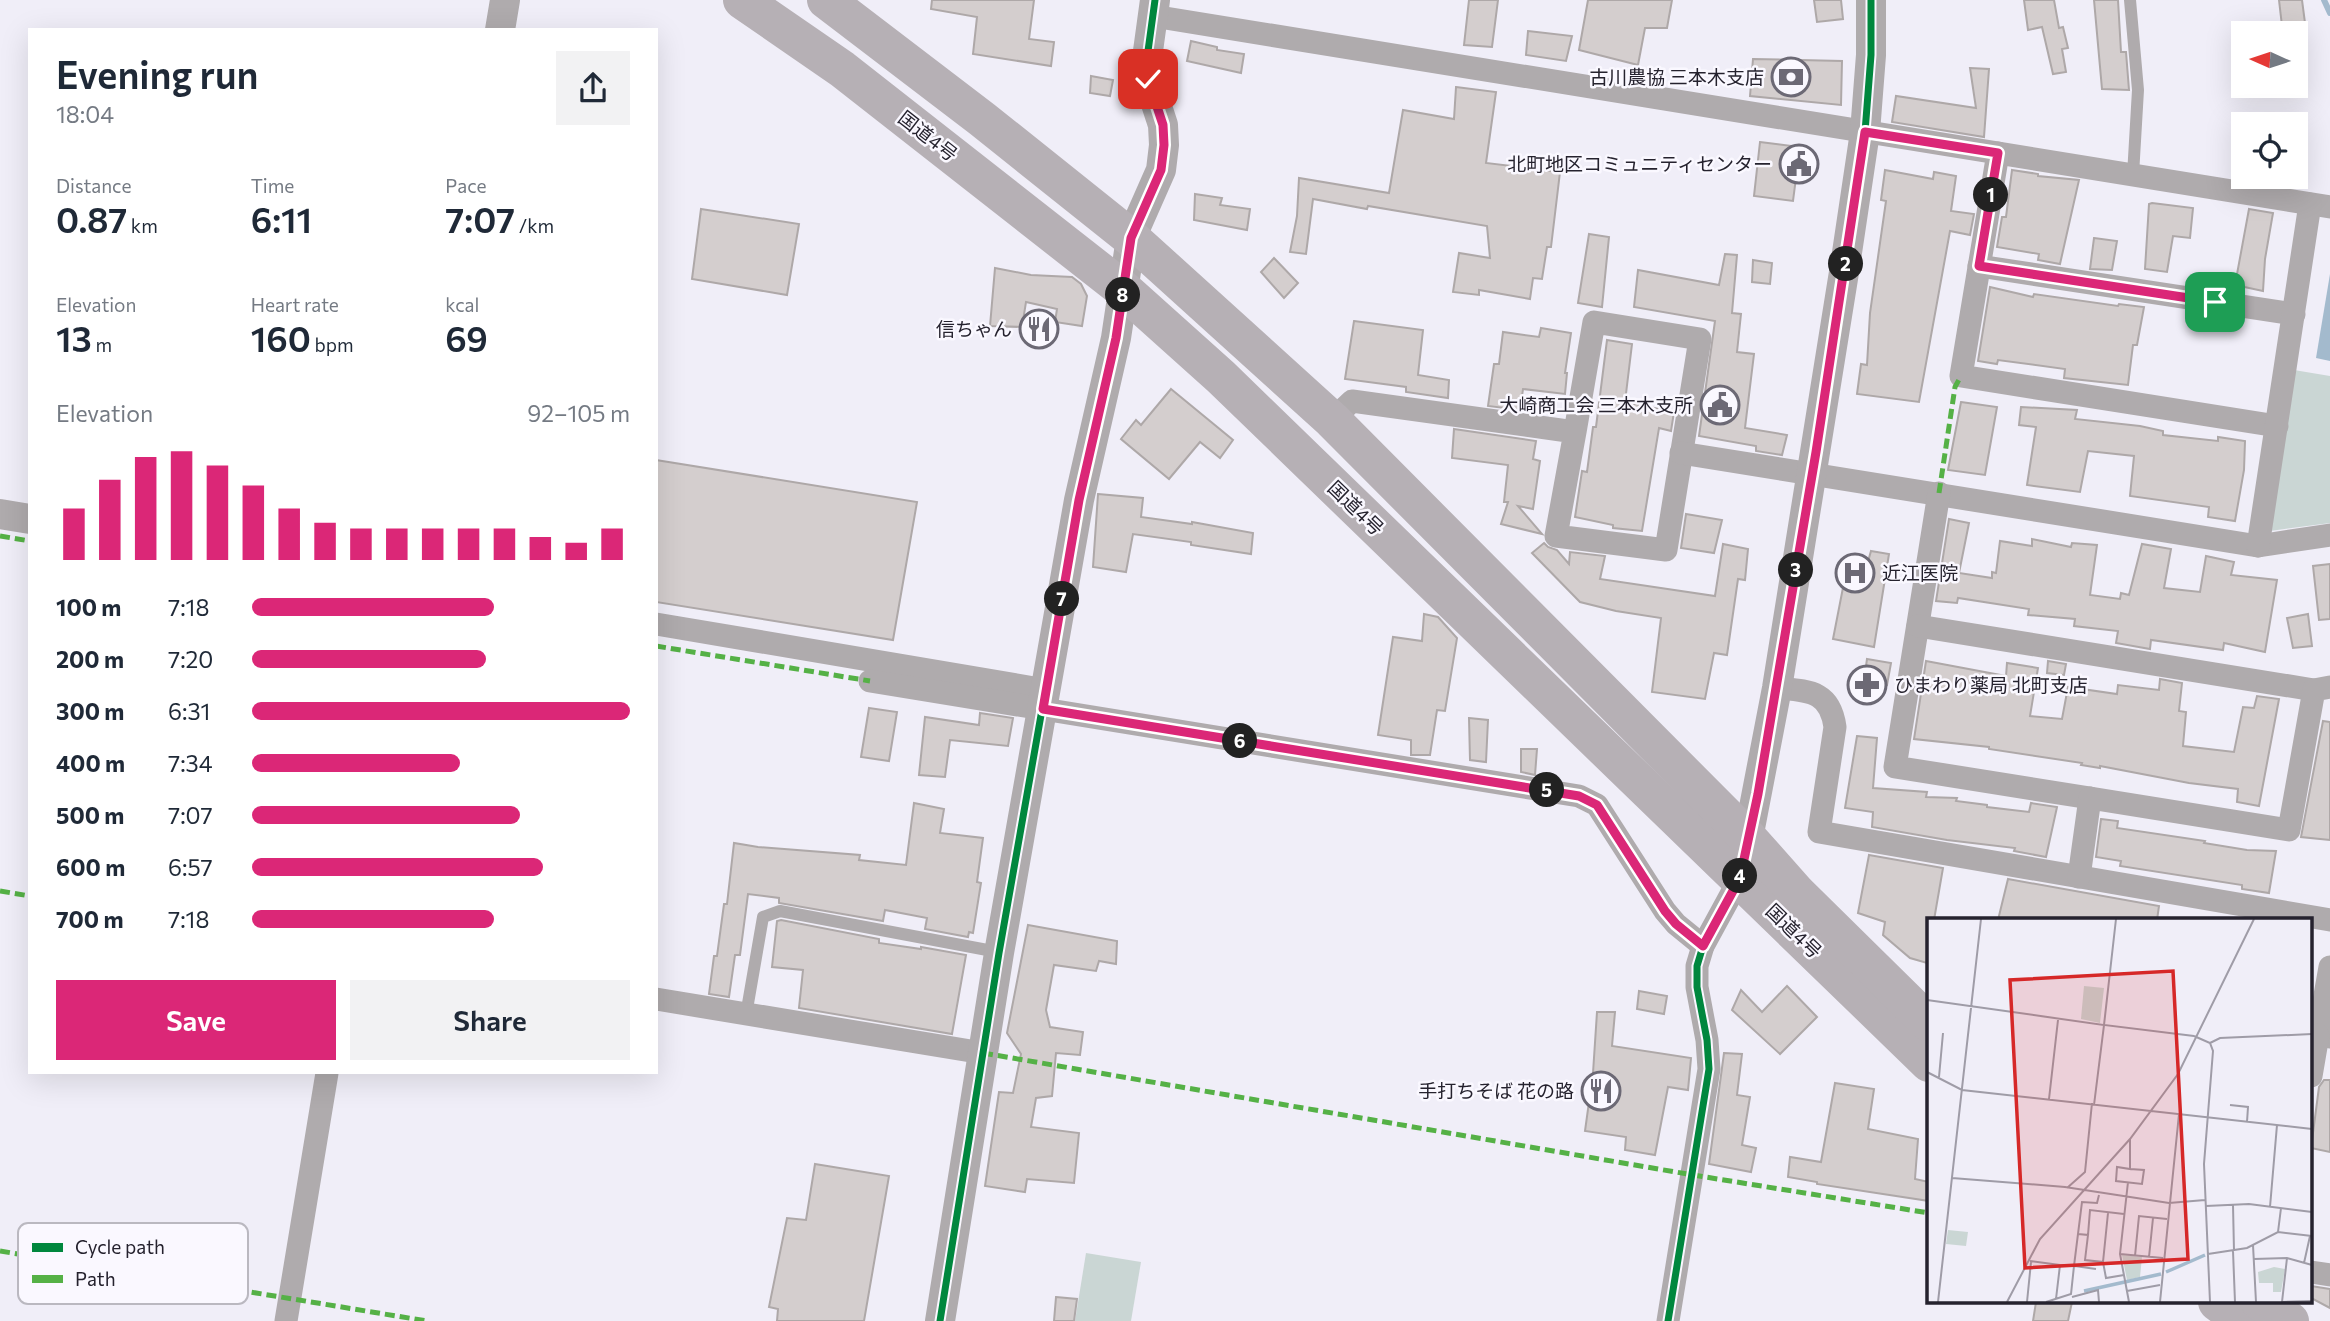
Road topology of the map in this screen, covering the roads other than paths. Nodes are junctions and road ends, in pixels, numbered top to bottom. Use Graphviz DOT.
graph roads {
  1 [pos="505,0"];
  2 [pos="742,0"];
  3 [pos="826,0"];
  4 [pos="1871,0"];
  5 [pos="2130,0"];
  6 [pos="1154,8"];
  7 [pos="500,28"];
  8 [pos="1865,132"];
  9 [pos="1998,153"];
  10 [pos="2133,175"];
  11 [pos="2320,206"];
  12 [pos="1131,238"];
  13 [pos="1979,266"];
  14 [pos="1124,290"];
  15 [pos="2294,314"];
  16 [pos="1332,420"];
  17 [pos="2277,426"];
  18 [pos="1575,432"];
  19 [pos="1681,453"];
  20 [pos="1812,475"];
  21 [pos="1939,494"];
  22 [pos="0,514"];
  23 [pos="28,519"];
  24 [pos="2330,535"];
  25 [pos="2258,546"];
  26 [pos="658,624"];
  27 [pos="1919,626"];
  28 [pos="870,681"];
  29 [pos="1777,688"];
  30 [pos="2322,689"];
  31 [pos="1045,699"];
  32 [pos="2090,798"];
  33 [pos="1749,839"];
  34 [pos="2079,877"];
  35 [pos="1740,878"];
  36 [pos="2330,919"];
  37 [pos="1703,946"];
  38 [pos="999,953"];
  39 [pos="2330,967"];
  40 [pos="658,999"];
  41 [pos="746,1015"];
  42 [pos="1927,1021"];
  43 [pos="2324,1036"];
  44 [pos="983,1053"];
  45 [pos="1927,1061"];
  46 [pos="2312,1073"];
  47 [pos="327,1074"];
  48 [pos="2312,1272"];
  49 [pos="2330,1275"];
  50 [pos="2220,1304"];
  51 [pos="2263,1304"];
  52 [pos="285,1321"];
  53 [pos="940,1321"];
  54 [pos="1668,1321"];
  55 [pos="2242,1321"];
  56 [pos="2290,1321"];
  1 -- 7 [label="street"];
  2 -- 14 [label="highway, 国道4号"];
  3 -- 12 [label="highway, 国道4号"];
  4 -- 8 [label="street"];
  5 -- 10 [label="lane"];
  6 -- 8 [label="street"];
  6 -- 12 [label="street"];
  8 -- 9 [label="street"];
  8 -- 20 [label="street"];
  9 -- 10 [label="street"];
  9 -- 13 [label="street"];
  10 -- 11 [label="street"];
  11 -- 15 [label="street"];
  12 -- 14 [label="street"];
  12 -- 16 [label="highway, 国道4号"];
  13 -- 15 [label="street"];
  13 -- 17 [label="street"];
  14 -- 31 [label="street"];
  14 -- 35 [label="highway, 国道4号"];
  15 -- 17 [label="street"];
  16 -- 18 [label="street"];
  16 -- 33 [label="highway, 国道4号"];
  17 -- 25 [label="street"];
  18 -- 19 [label="street"];
  18 -- 19 [label="street"];
  19 -- 20 [label="street"];
  20 -- 21 [label="street"];
  20 -- 29 [label="street"];
  21 -- 25 [label="street"];
  21 -- 27 [label="street"];
  22 -- 23 [label="street"];
  24 -- 25 [label="street"];
  26 -- 31 [label="street"];
  27 -- 30 [label="street"];
  27 -- 32 [label="street"];
  28 -- 31 [label="street"];
  29 -- 33 [label="street"];
  29 -- 34 [label="street"];
  30 -- 32 [label="street"];
  31 -- 37 [label="street"];
  31 -- 38 [label="street"];
  32 -- 34 [label="street"];
  33 -- 35 [label="street"];
  33 -- 42 [label="highway, 国道4号"];
  34 -- 36 [label="street"];
  35 -- 37 [label="street"];
  35 -- 45 [label="highway, 国道4号"];
  37 -- 54 [label="street"];
  38 -- 41 [label="lane"];
  38 -- 44 [label="street"];
  39 -- 43 [label="street"];
  40 -- 41 [label="street"];
  41 -- 44 [label="street"];
  43 -- 46 [label="street"];
  44 -- 53 [label="street"];
  47 -- 52 [label="street"];
  48 -- 49 [label="street"];
  50 -- 55 [label="highway"];
  51 -- 56 [label="highway"];
}
